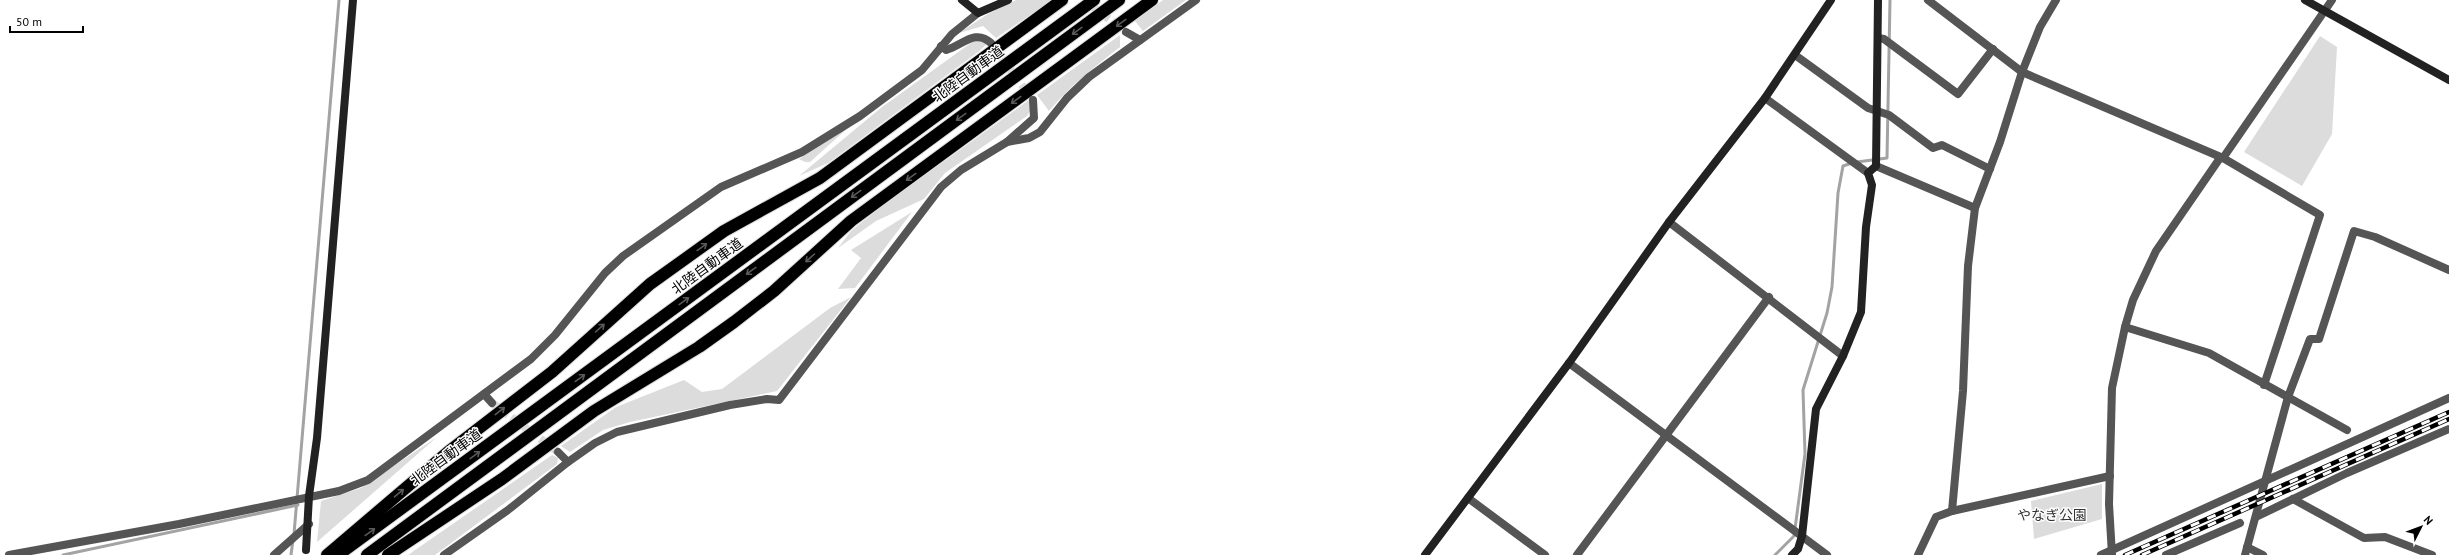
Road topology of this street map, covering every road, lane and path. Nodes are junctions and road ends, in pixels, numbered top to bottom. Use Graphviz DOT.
graph roads {
  1 [pos="353,0"];
  2 [pos="962,0"];
  3 [pos="1008,0"];
  4 [pos="1062,0"];
  5 [pos="1094,0"];
  6 [pos="1119,0"];
  7 [pos="1152,0"];
  8 [pos="1196,0"];
  9 [pos="1831,0"];
  10 [pos="1878,0"];
  11 [pos="1928,0"];
  12 [pos="2056,0"];
  13 [pos="2305,0"];
  14 [pos="2332,0"];
  15 [pos="2325,12"];
  16 [pos="978,13"];
  17 [pos="1126,32"];
  18 [pos="1878,38"];
  19 [pos="1140,40"];
  20 [pos="991,43"];
  21 [pos="941,46"];
  22 [pos="1993,49"];
  23 [pos="1795,55"];
  24 [pos="2022,72"];
  25 [pos="2449,80"];
  26 [pos="1765,98"];
  27 [pos="1033,100"];
  28 [pos="1877,109"];
  29 [pos="1007,142"];
  30 [pos="2221,158"];
  31 [pos="1876,166"];
  32 [pos="1990,169"];
  33 [pos="1868,173"];
  34 [pos="1975,208"];
  35 [pos="1669,222"];
  36 [pos="2449,270"];
  37 [pos="1769,297"];
  38 [pos="2125,327"];
  39 [pos="1843,356"];
  40 [pos="1569,363"];
  41 [pos="2264,385"];
  42 [pos="484,394"];
  43 [pos="2288,397"];
  44 [pos="2449,398"];
  45 [pos="492,403"];
  46 [pos="2449,429"];
  47 [pos="2347,430"];
  48 [pos="1666,434"];
  49 [pos="558,452"];
  50 [pos="568,462"];
  51 [pos="2110,476"];
  52 [pos="2265,480"];
  53 [pos="309,496"];
  54 [pos="1468,498"];
  55 [pos="2293,499"];
  56 [pos="1952,510"];
  57 [pos="2256,517"];
  58 [pos="2240,522"];
  59 [pos="309,524"];
  60 [pos="1802,536"];
  61 [pos="306,550"];
  62 [pos="2246,551"];
  63 [pos="2112,552"];
  64 [pos="10,555"];
  65 [pos="274,555"];
  66 [pos="327,555"];
  67 [pos="338,555"];
  68 [pos="367,555"];
  69 [pos="388,555"];
  70 [pos="444,555"];
  71 [pos="1425,555"];
  72 [pos="1545,555"];
  73 [pos="1577,555"];
  74 [pos="1792,555"];
  75 [pos="1827,555"];
  76 [pos="1918,555"];
  77 [pos="2101,555"];
  78 [pos="2166,555"];
  79 [pos="2263,555"];
  80 [pos="2432,555"];
  1 -- 53 [label="street"];
  2 -- 16 [label="street"];
  3 -- 16 [label="street"];
  66 -- 4 [label="highway, one-way"];
  67 -- 5 [label="highway, 北陸自動車道, one-way"];
  6 -- 68 [label="highway, one-way"];
  7 -- 69 [label="highway, one-way"];
  8 -- 19 [label="street"];
  9 -- 23 [label="street"];
  10 -- 18 [label="street"];
  11 -- 22 [label="street"];
  12 -- 24 [label="street"];
  13 -- 15 [label="street"];
  14 -- 15 [label="street"];
  15 -- 25 [label="street"];
  15 -- 30 [label="street"];
  16 -- 21 [label="street"];
  17 -- 19 [label="street"];
  18 -- 22 [label="street"];
  18 -- 28 [label="street"];
  19 -- 29 [label="street"];
  20 -- 21 [label="street"];
  21 -- 42 [label="street"];
  22 -- 24 [label="street"];
  23 -- 26 [label="street"];
  23 -- 28 [label="street"];
  24 -- 30 [label="street"];
  24 -- 32 [label="street"];
  26 -- 33 [label="street"];
  26 -- 35 [label="street"];
  27 -- 29 [label="street"];
  28 -- 31 [label="street"];
  28 -- 32 [label="street"];
  29 -- 50 [label="street"];
  30 -- 38 [label="street"];
  30 -- 41 [label="street"];
  31 -- 33 [label="street"];
  31 -- 34 [label="street"];
  32 -- 34 [label="street"];
  33 -- 39 [label="street"];
  34 -- 56 [label="street"];
  35 -- 37 [label="street"];
  35 -- 40 [label="street"];
  36 -- 43 [label="street"];
  37 -- 39 [label="street"];
  37 -- 48 [label="street"];
  38 -- 41 [label="street"];
  38 -- 51 [label="street"];
  39 -- 60 [label="street"];
  40 -- 48 [label="street"];
  40 -- 54 [label="street"];
  41 -- 43 [label="street"];
  42 -- 45 [label="street"];
  42 -- 53 [label="street"];
  43 -- 47 [label="street"];
  43 -- 52 [label="street"];
  44 -- 52 [label="street"];
  46 -- 55 [label="street"];
  48 -- 60 [label="street"];
  48 -- 73 [label="street"];
  49 -- 50 [label="street"];
  50 -- 70 [label="street"];
  51 -- 56 [label="street"];
  51 -- 63 [label="street"];
  52 -- 57 [label="street"];
  52 -- 63 [label="street"];
  53 -- 59 [label="street"];
  53 -- 64 [label="street"];
  54 -- 71 [label="street"];
  54 -- 72 [label="street"];
  55 -- 57 [label="street"];
  55 -- 80 [label="street"];
  56 -- 76 [label="street"];
  57 -- 62 [label="street"];
  58 -- 78 [label="street"];
  59 -- 61 [label="street"];
  59 -- 65 [label="street"];
  60 -- 74 [label="street"];
  60 -- 75 [label="street"];
  62 -- 79 [label="street"];
  63 -- 77 [label="street"];
}
